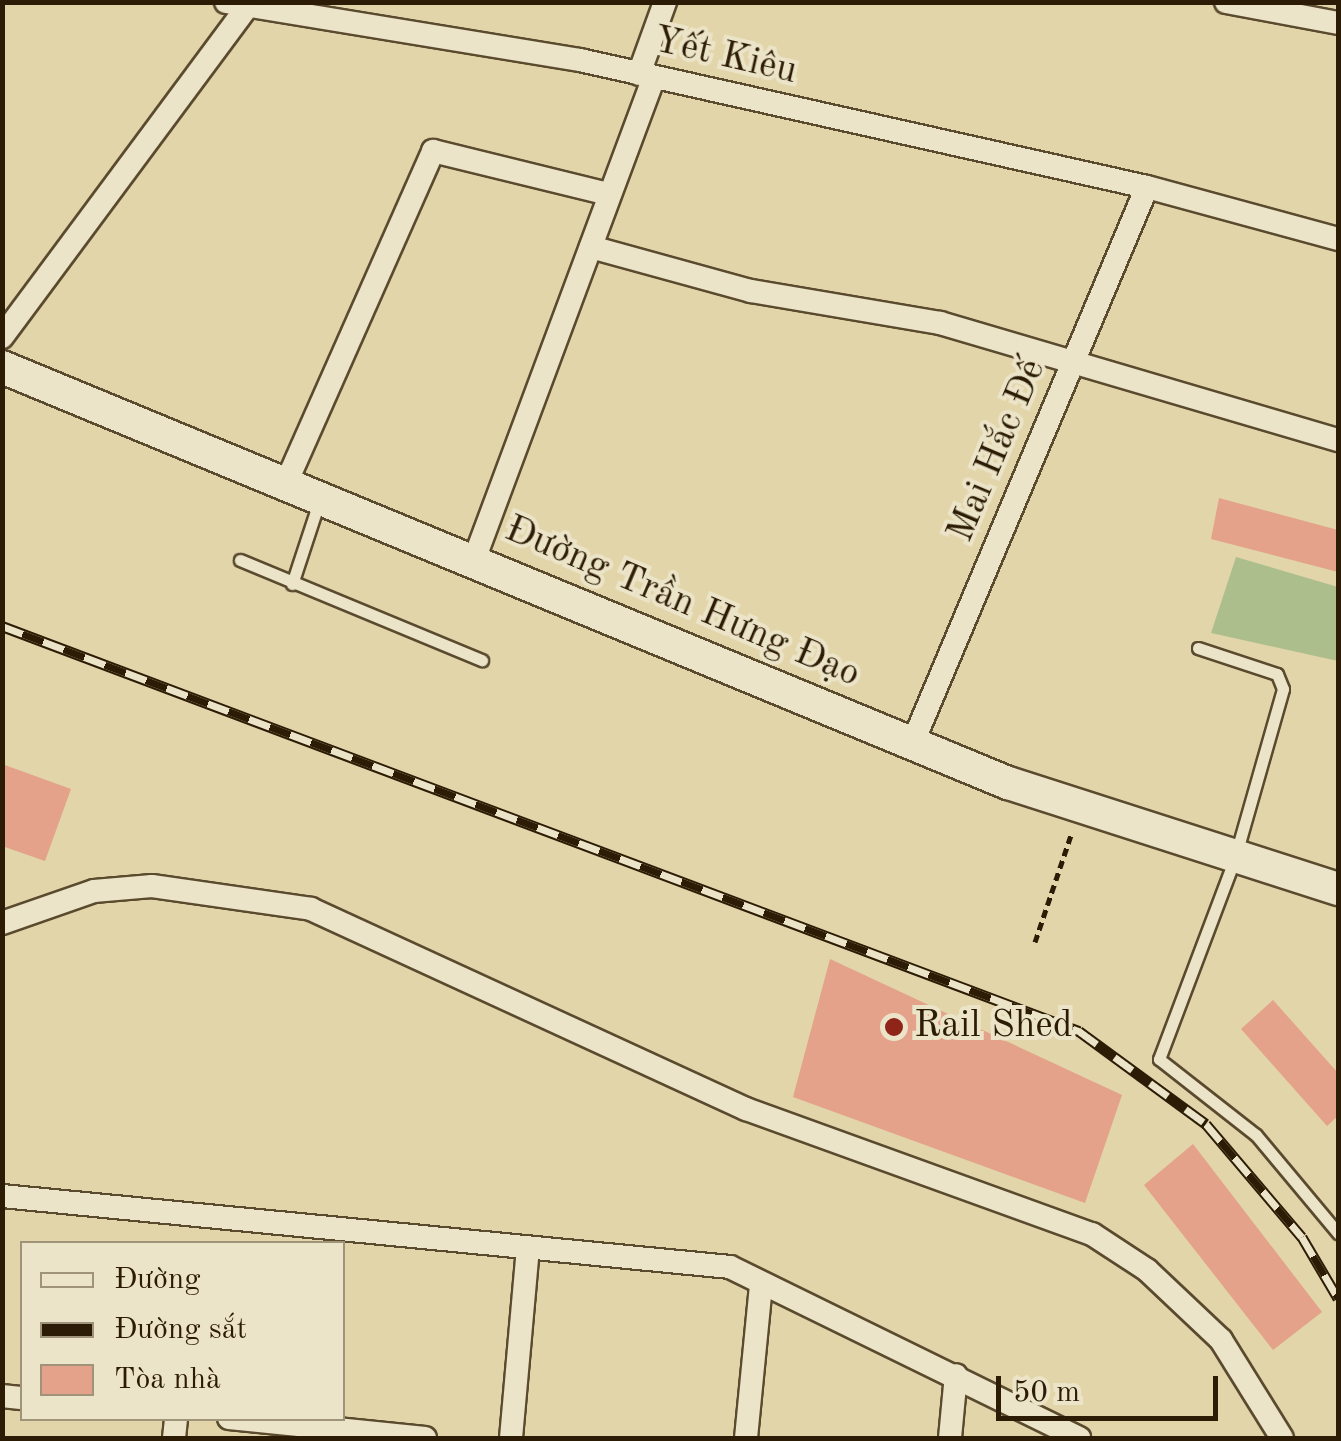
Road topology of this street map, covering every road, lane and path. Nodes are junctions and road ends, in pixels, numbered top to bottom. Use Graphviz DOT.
graph roads {
  1 [pos="664,2"];
  2 [pos="1226,2"];
  3 [pos="236,5"];
  4 [pos="1338,23"];
  5 [pos="646,76"];
  6 [pos="1147,188"];
  7 [pos="608,194"];
  8 [pos="1338,240"];
  9 [pos="591,247"];
  10 [pos="2,337"];
  11 [pos="1072,365"];
  12 [pos="2,367"];
  13 [pos="1338,440"];
  14 [pos="287,481"];
  15 [pos="321,495"];
  16 [pos="240,560"];
  17 [pos="474,560"];
  18 [pos="292,584"];
  19 [pos="1198,648"];
  20 [pos="482,660"];
  21 [pos="913,742"];
  22 [pos="1080,808"];
  23 [pos="1235,858"];
  24 [pos="1338,889"];
  25 [pos="2,923"];
  26 [pos="1035,942"];
  27 [pos="2,1196"];
  28 [pos="194,1219"];
  29 [pos="1336,1224"];
  30 [pos="192,1241"];
  31 [pos="528,1249"];
  32 [pos="761,1284"];
  33 [pos="956,1375"];
  34 [pos="258,1421"];
  35 [pos="425,1438"];
  36 [pos="511,1438"];
  37 [pos="746,1438"];
  38 [pos="950,1438"];
  39 [pos="1079,1438"];
  40 [pos="1282,1438"];
  1 -- 5 [label="street"];
  2 -- 4 [label="street"];
  3 -- 5 [label="street, Yết Kiêu"];
  3 -- 10 [label="street"];
  5 -- 6 [label="street, Yết Kiêu"];
  5 -- 7 [label="street"];
  6 -- 8 [label="street, Yết Kiêu"];
  6 -- 11 [label="street, Mai Hắc Đế"];
  7 -- 9 [label="street"];
  7 -- 14 [label="street"];
  9 -- 11 [label="street"];
  9 -- 17 [label="street"];
  11 -- 13 [label="street"];
  11 -- 21 [label="street, Mai Hắc Đế"];
  12 -- 14 [label="street, Đường Trần Hưng Đạo"];
  14 -- 15 [label="street, Đường Trần Hưng Đạo"];
  15 -- 17 [label="street, Đường Trần Hưng Đạo"];
  15 -- 18 [label="lane"];
  16 -- 18 [label="lane"];
  17 -- 21 [label="street, Đường Trần Hưng Đạo"];
  18 -- 20 [label="lane"];
  19 -- 23 [label="lane"];
  21 -- 22 [label="street, Đường Trần Hưng Đạo"];
  22 -- 23 [label="street, Đường Trần Hưng Đạo"];
  22 -- 26 [label="path"];
  23 -- 24 [label="street, Đường Trần Hưng Đạo"];
  23 -- 29 [label="lane"];
  25 -- 40 [label="street"];
  27 -- 28 [label="street"];
  28 -- 30 [label="street"];
  28 -- 31 [label="street"];
  31 -- 32 [label="street"];
  31 -- 36 [label="street"];
  32 -- 33 [label="street"];
  32 -- 37 [label="street"];
  33 -- 38 [label="street"];
  33 -- 39 [label="street"];
  34 -- 35 [label="street"];
}
